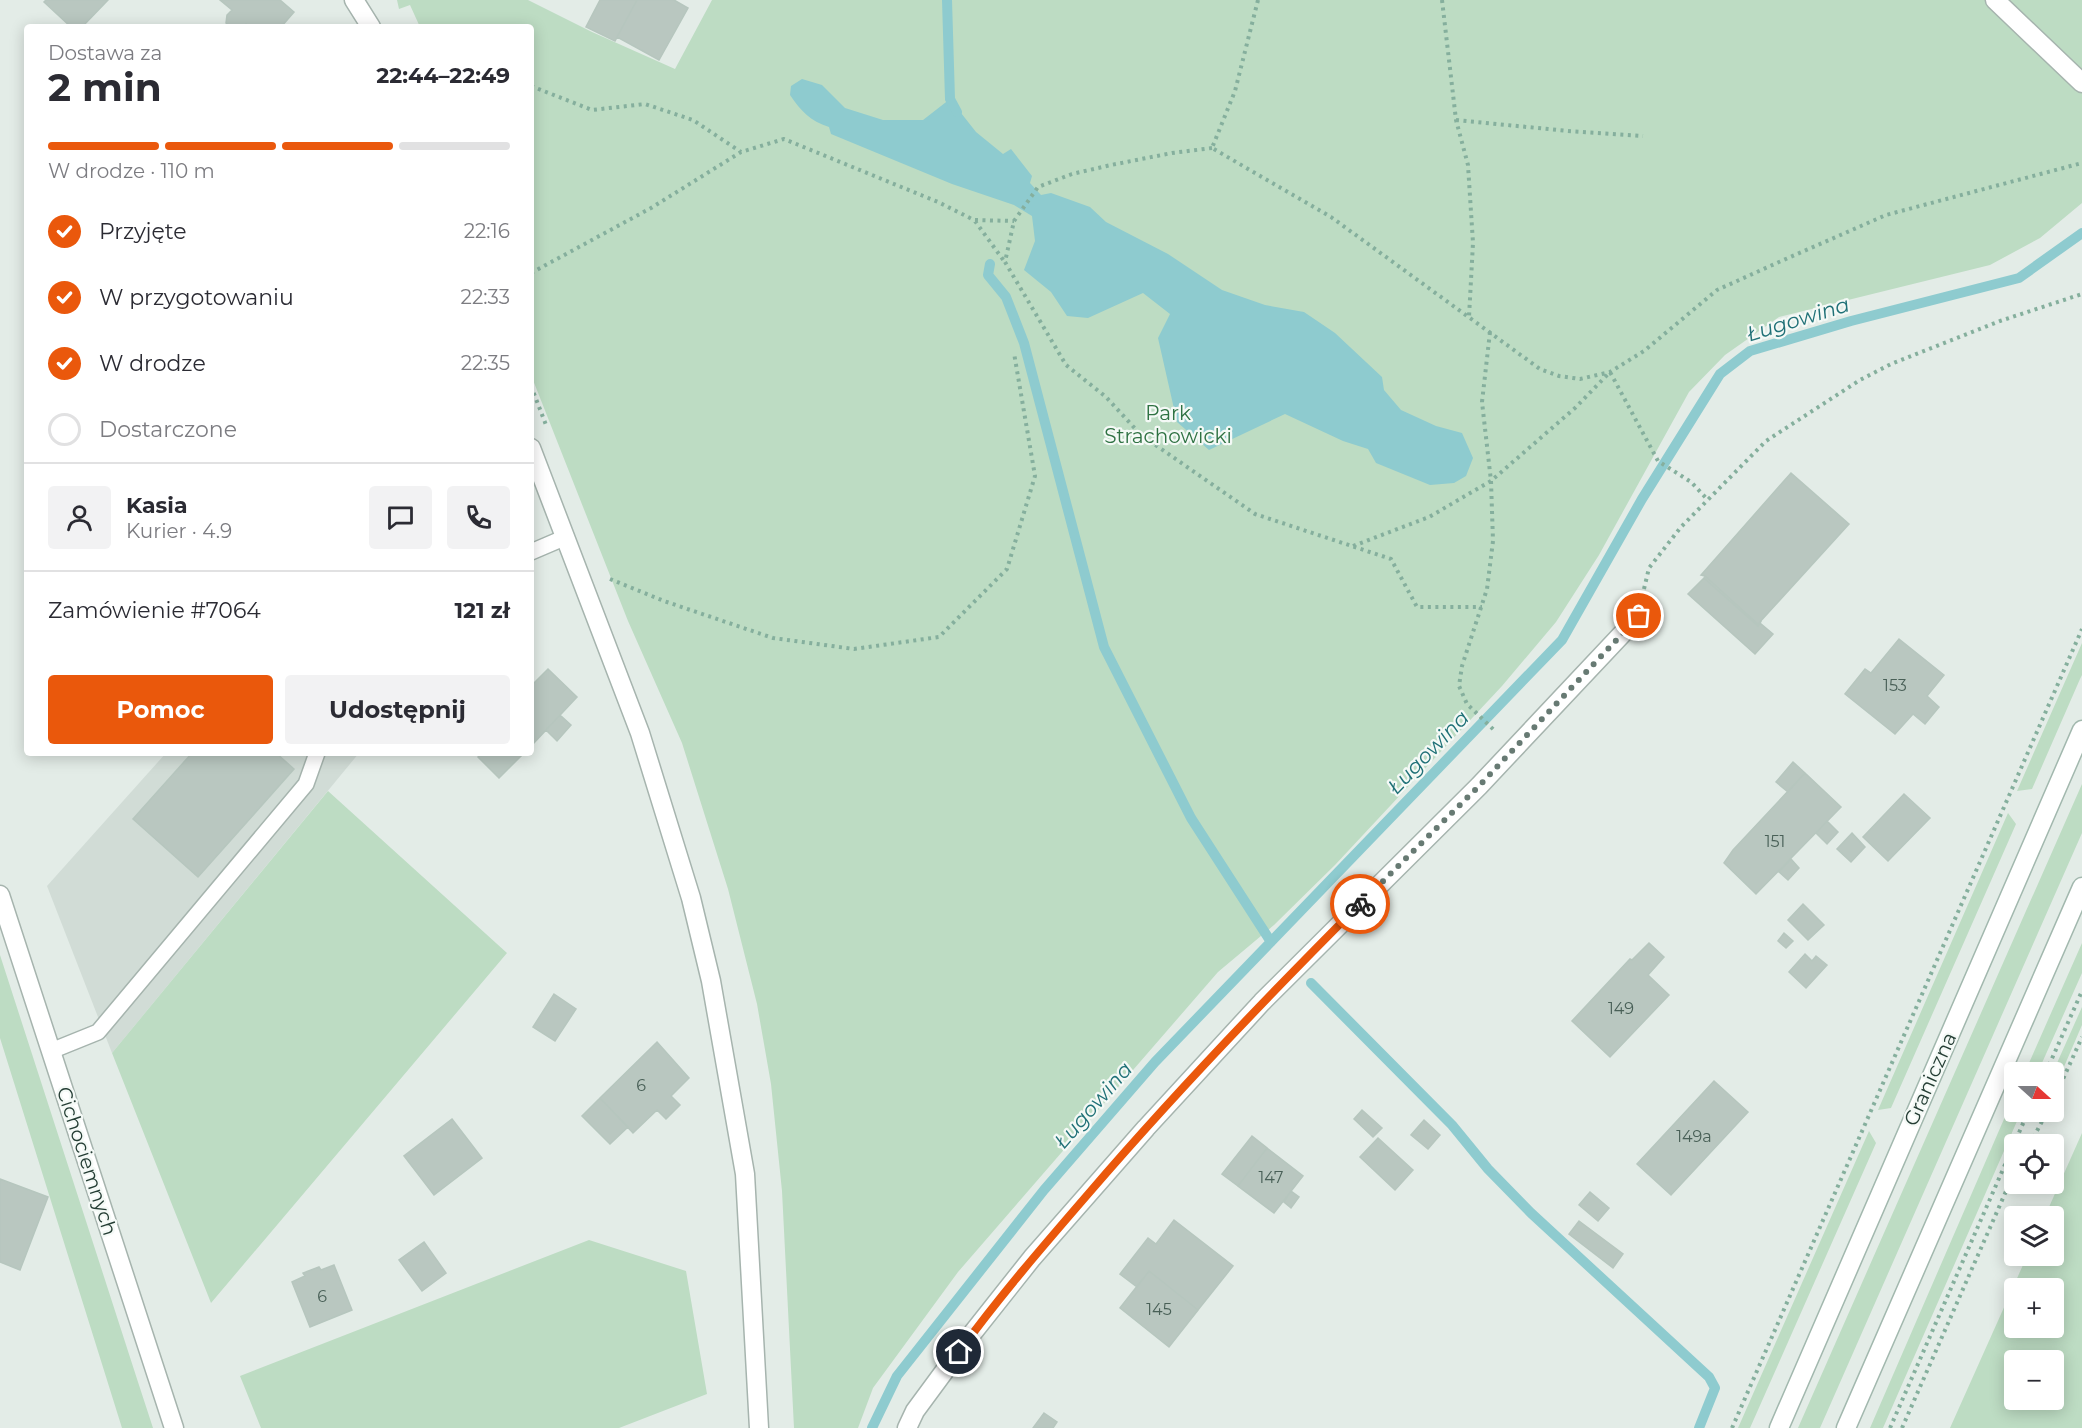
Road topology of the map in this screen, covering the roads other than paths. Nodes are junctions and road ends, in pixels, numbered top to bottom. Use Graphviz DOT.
graph roads {
  1 [pos="354,0"];
  2 [pos="1995,0"];
  3 [pos="369,24"];
  4 [pos="2082,82"];
  5 [pos="534,456"];
  6 [pos="566,537"];
  7 [pos="534,551"];
  8 [pos="1639,616"];
  9 [pos="2082,730"];
  10 [pos="316,756"];
  11 [pos="2082,887"];
  12 [pos="0,895"];
  13 [pos="51,1051"];
  14 [pos="174,1428"];
  15 [pos="759,1428"];
  16 [pos="907,1428"];
  17 [pos="1779,1428"];
  18 [pos="1846,1428"];
  1 -- 3 [label="street"];
  2 -- 4 [label="street"];
  5 -- 6 [label="street"];
  6 -- 7 [label="lane"];
  6 -- 15 [label="street"];
  8 -- 16 [label="street"];
  9 -- 17 [label="street, Graniczna"];
  10 -- 13 [label="lane"];
  11 -- 18 [label="street"];
  12 -- 13 [label="street, Cichociemnych"];
  13 -- 14 [label="street, Cichociemnych"];
}
